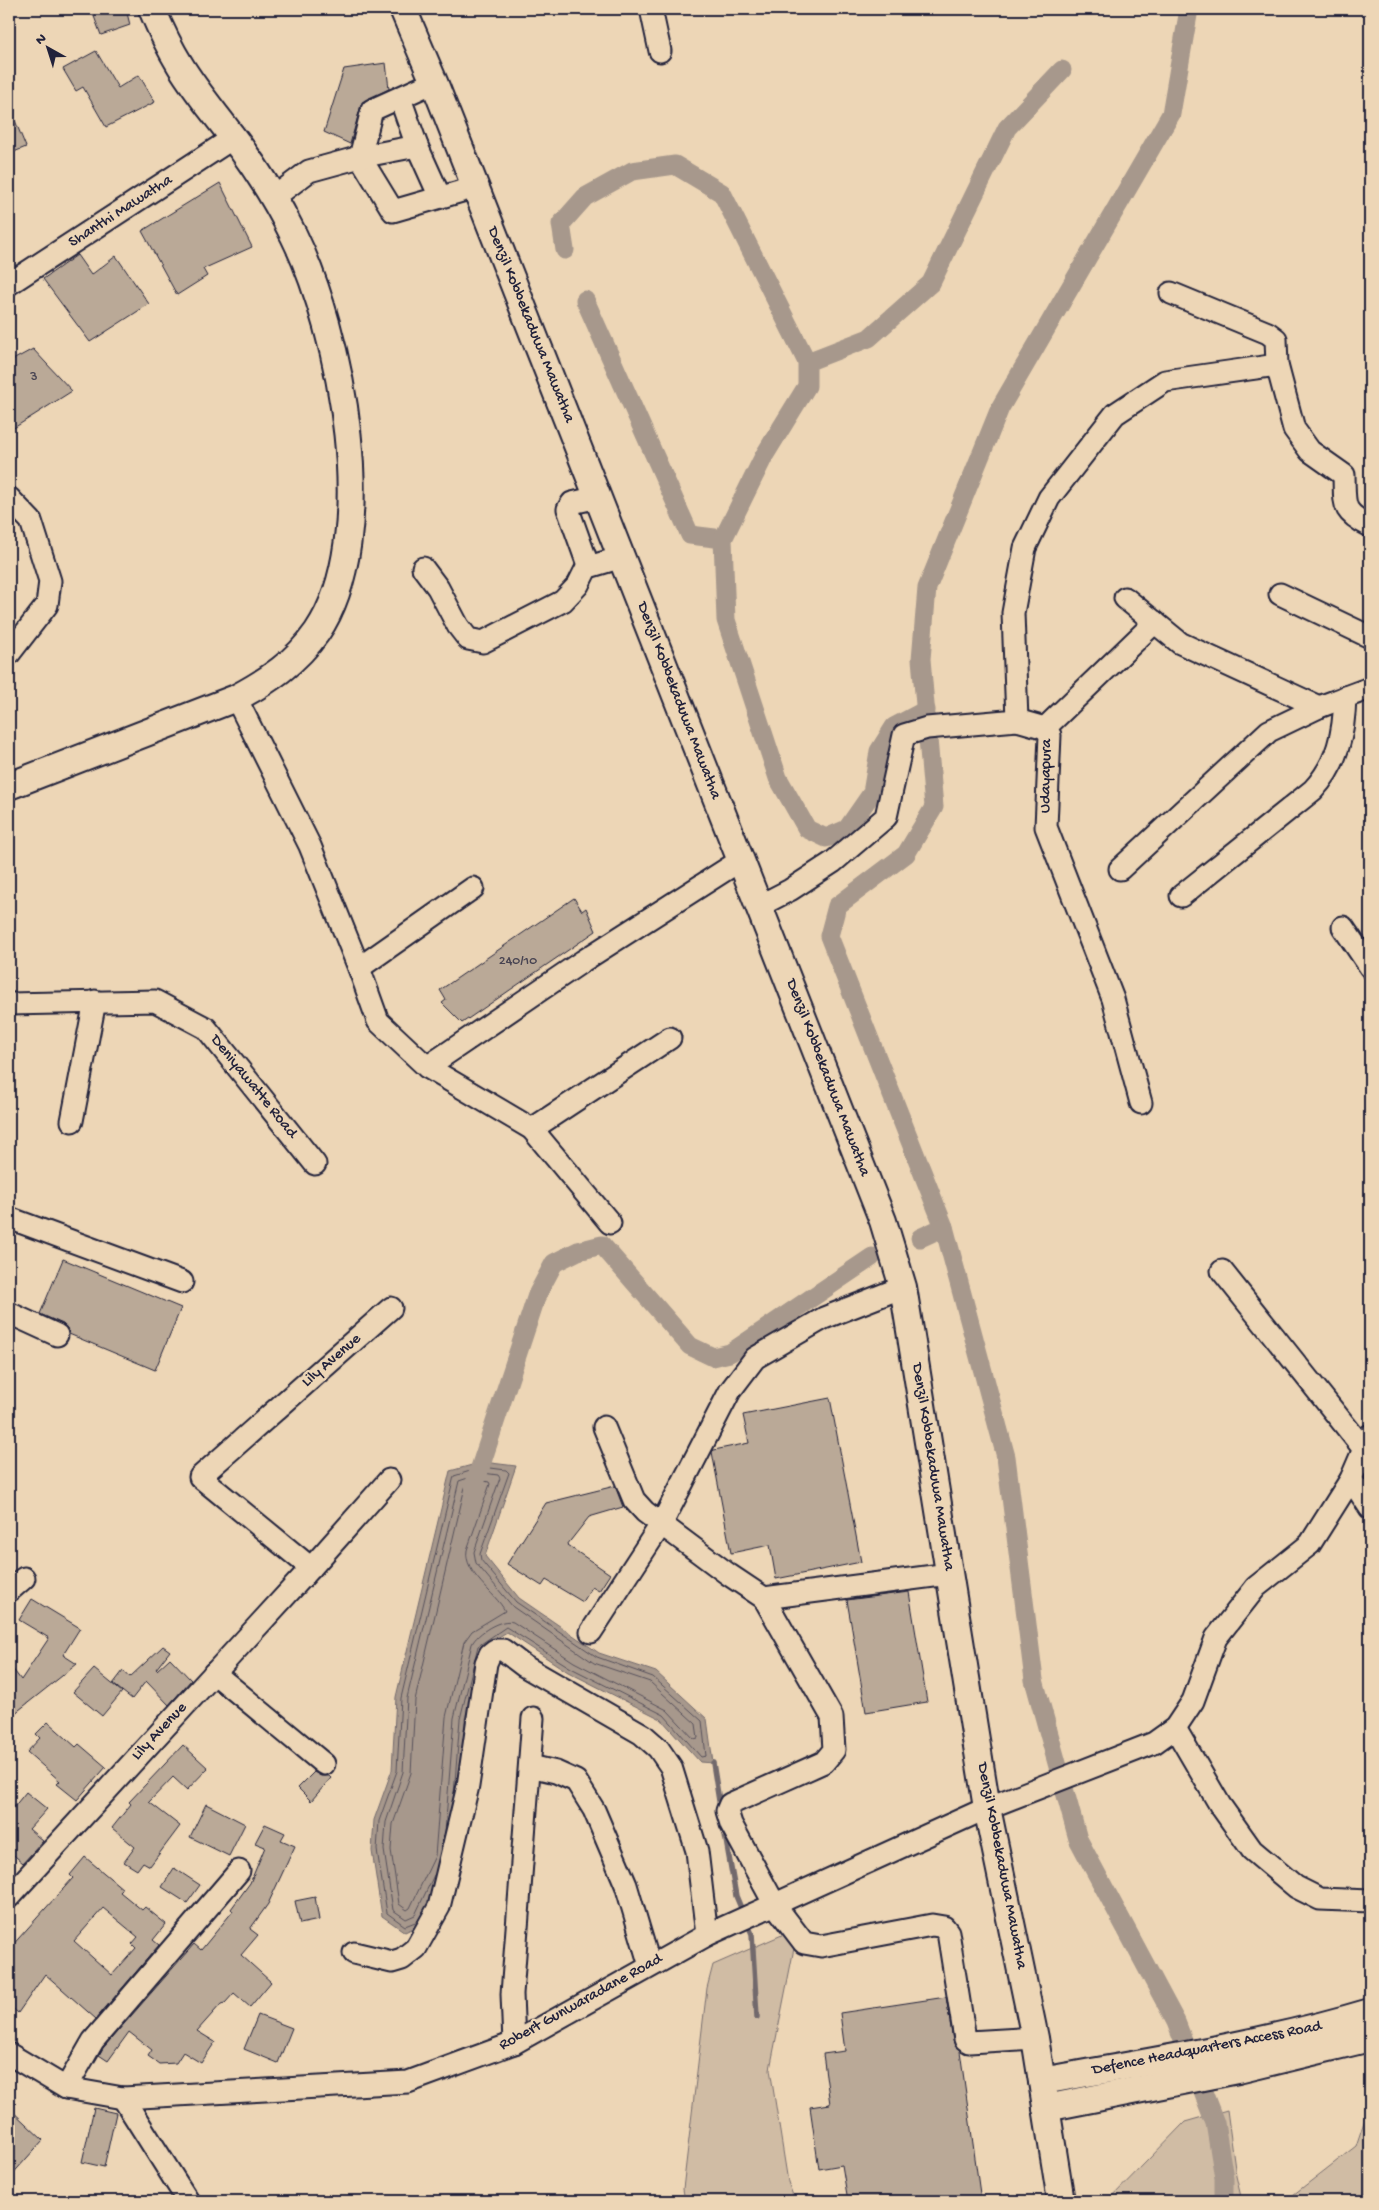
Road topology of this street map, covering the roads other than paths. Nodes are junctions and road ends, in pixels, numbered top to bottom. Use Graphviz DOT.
graph roads {
  1 [pos="152,9"];
  2 [pos="403,9"];
  3 [pos="651,9"];
  4 [pos="660,51"];
  5 [pos="434,82"];
  6 [pos="400,98"];
  7 [pos="233,138"];
  8 [pos="417,146"];
  9 [pos="360,157"];
  10 [pos="476,187"];
  11 [pos="440,197"];
  12 [pos="273,198"];
  13 [pos="9,284"];
  14 [pos="1171,293"];
  15 [pos="1277,365"];
  16 [pos="598,497"];
  17 [pos="9,498"];
  18 [pos="1370,526"];
  19 [pos="622,557"];
  20 [pos="588,565"];
  21 [pos="423,568"];
  22 [pos="1280,594"];
  23 [pos="1125,598"];
  24 [pos="1155,622"];
  25 [pos="1370,637"];
  26 [pos="9,654"];
  27 [pos="1370,688"];
  28 [pos="236,698"];
  29 [pos="1345,698"];
  30 [pos="1319,707"];
  31 [pos="1017,720"];
  32 [pos="1045,728"];
  33 [pos="9,786"];
  34 [pos="741,860"];
  35 [pos="1120,869"];
  36 [pos="473,888"];
  37 [pos="1181,896"];
  38 [pos="759,906"];
  39 [pos="1343,927"];
  40 [pos="1370,967"];
  41 [pos="359,968"];
  42 [pos="95,1001"];
  43 [pos="9,1004"];
  44 [pos="670,1038"];
  45 [pos="427,1068"];
  46 [pos="1141,1103"];
  47 [pos="72,1121"];
  48 [pos="532,1129"];
  49 [pos="314,1164"];
  50 [pos="9,1218"];
  51 [pos="610,1223"];
  52 [pos="1222,1271"];
  53 [pos="182,1282"];
  54 [pos="903,1287"];
  55 [pos="391,1308"];
  56 [pos="9,1313"];
  57 [pos="57,1335"];
  58 [pos="604,1427"];
  59 [pos="1367,1442"];
  60 [pos="1351,1479"];
  61 [pos="389,1480"];
  62 [pos="1370,1508"];
  63 [pos="662,1523"];
  64 [pos="311,1568"];
  65 [pos="949,1574"];
  66 [pos="764,1598"];
  67 [pos="591,1632"];
  68 [pos="214,1673"];
  69 [pos="533,1718"];
  70 [pos="1175,1728"];
  71 [pos="324,1764"];
  72 [pos="530,1766"];
  73 [pos="988,1808"];
  74 [pos="239,1871"];
  75 [pos="9,1897"];
  76 [pos="1370,1901"];
  77 [pos="768,1908"];
  78 [pos="715,1931"];
  79 [pos="354,1953"];
  80 [pos="650,1966"];
  81 [pos="1370,2012"];
  82 [pos="1035,2038"];
  83 [pos="1370,2038"];
  84 [pos="514,2043"];
  85 [pos="9,2054"];
  86 [pos="1236,2058"];
  87 [pos="1042,2081"];
  88 [pos="66,2088"];
  89 [pos="123,2098"];
  90 [pos="1046,2108"];
  91 [pos="188,2201"];
  92 [pos="1061,2201"];
  1 -- 7 [label="main road"];
  2 -- 5 [label="main road, Denzil Kobbekaduwa Mawatha"];
  3 -- 4 [label="street"];
  5 -- 6 [label="street"];
  5 -- 10 [label="main road, Denzil Kobbekaduwa Mawatha"];
  6 -- 8 [label="street"];
  6 -- 9 [label="street"];
  7 -- 12 [label="main road"];
  7 -- 13 [label="street, Shanthi Mawatha"];
  8 -- 9 [label="street"];
  8 -- 11 [label="street"];
  9 -- 11 [label="street"];
  9 -- 12 [label="street"];
  10 -- 11 [label="street"];
  10 -- 16 [label="main road, Denzil Kobbekaduwa Mawatha"];
  12 -- 28 [label="main road"];
  14 -- 15 [label="street"];
  15 -- 18 [label="street"];
  15 -- 31 [label="street"];
  16 -- 19 [label="main road, Denzil Kobbekaduwa Mawatha"];
  16 -- 20 [label="street"];
  17 -- 26 [label="street"];
  19 -- 20 [label="street"];
  19 -- 34 [label="main road, Denzil Kobbekaduwa Mawatha"];
  20 -- 21 [label="street"];
  22 -- 25 [label="street"];
  23 -- 24 [label="street"];
  24 -- 30 [label="street"];
  24 -- 32 [label="street"];
  27 -- 29 [label="street"];
  28 -- 33 [label="main road"];
  28 -- 41 [label="street"];
  29 -- 30 [label="street"];
  29 -- 37 [label="street"];
  30 -- 35 [label="street"];
  31 -- 32 [label="street, Udayapura"];
  31 -- 38 [label="street, Udayapura"];
  32 -- 46 [label="street, Udayapura"];
  34 -- 38 [label="main road, Denzil Kobbekaduwa Mawatha"];
  34 -- 45 [label="street"];
  36 -- 41 [label="street"];
  38 -- 54 [label="main road, Denzil Kobbekaduwa Mawatha"];
  39 -- 40 [label="street"];
  41 -- 45 [label="street"];
  42 -- 43 [label="street, Deniyawatte Road"];
  42 -- 47 [label="street"];
  42 -- 49 [label="street, Deniyawatte Road"];
  44 -- 48 [label="street"];
  45 -- 48 [label="street"];
  48 -- 51 [label="street"];
  50 -- 53 [label="street"];
  52 -- 59 [label="street"];
  54 -- 63 [label="street"];
  54 -- 65 [label="main road, Denzil Kobbekaduwa Mawatha"];
  55 -- 64 [label="street, Lily Avenue"];
  56 -- 57 [label="street"];
  58 -- 63 [label="street"];
  59 -- 60 [label="street, Robert Gunwaradane Road"];
  60 -- 62 [label="street"];
  60 -- 70 [label="street, Robert Gunwaradane Road"];
  61 -- 64 [label="street, Lily Avenue"];
  63 -- 66 [label="street"];
  63 -- 67 [label="street"];
  64 -- 68 [label="street, Lily Avenue"];
  65 -- 66 [label="street"];
  65 -- 73 [label="main road, Denzil Kobbekaduwa Mawatha"];
  66 -- 77 [label="street"];
  68 -- 71 [label="street"];
  68 -- 75 [label="street, Lily Avenue"];
  69 -- 72 [label="street"];
  70 -- 73 [label="street, Robert Gunwaradane Road"];
  70 -- 76 [label="street"];
  72 -- 80 [label="street"];
  72 -- 84 [label="street"];
  73 -- 77 [label="street, Robert Gunwaradane Road"];
  73 -- 82 [label="main road, Denzil Kobbekaduwa Mawatha"];
  74 -- 88 [label="street"];
  77 -- 78 [label="street, Robert Gunwaradane Road"];
  77 -- 82 [label="street"];
  78 -- 79 [label="street"];
  78 -- 80 [label="street, Robert Gunwaradane Road"];
  80 -- 84 [label="street, Robert Gunwaradane Road"];
  81 -- 86 [label="main road, Defence Headquarters Access Road"];
  82 -- 87 [label="main road, Denzil Kobbekaduwa Mawatha"];
  83 -- 86 [label="main road, Defence Headquarters Access Road"];
  84 -- 89 [label="street, Robert Gunwaradane Road"];
  85 -- 88 [label="street, Robert Gunwaradane Road"];
  86 -- 87 [label="main road, Defence Headquarters Access Road"];
  86 -- 90 [label="main road, Defence Headquarters Access Road"];
  87 -- 90 [label="main road, Denzil Kobbekaduwa Mawatha"];
  88 -- 89 [label="street, Robert Gunwaradane Road"];
  89 -- 91 [label="street"];
  90 -- 92 [label="main road, Denzil Kobbekaduwa Mawatha"];
}
